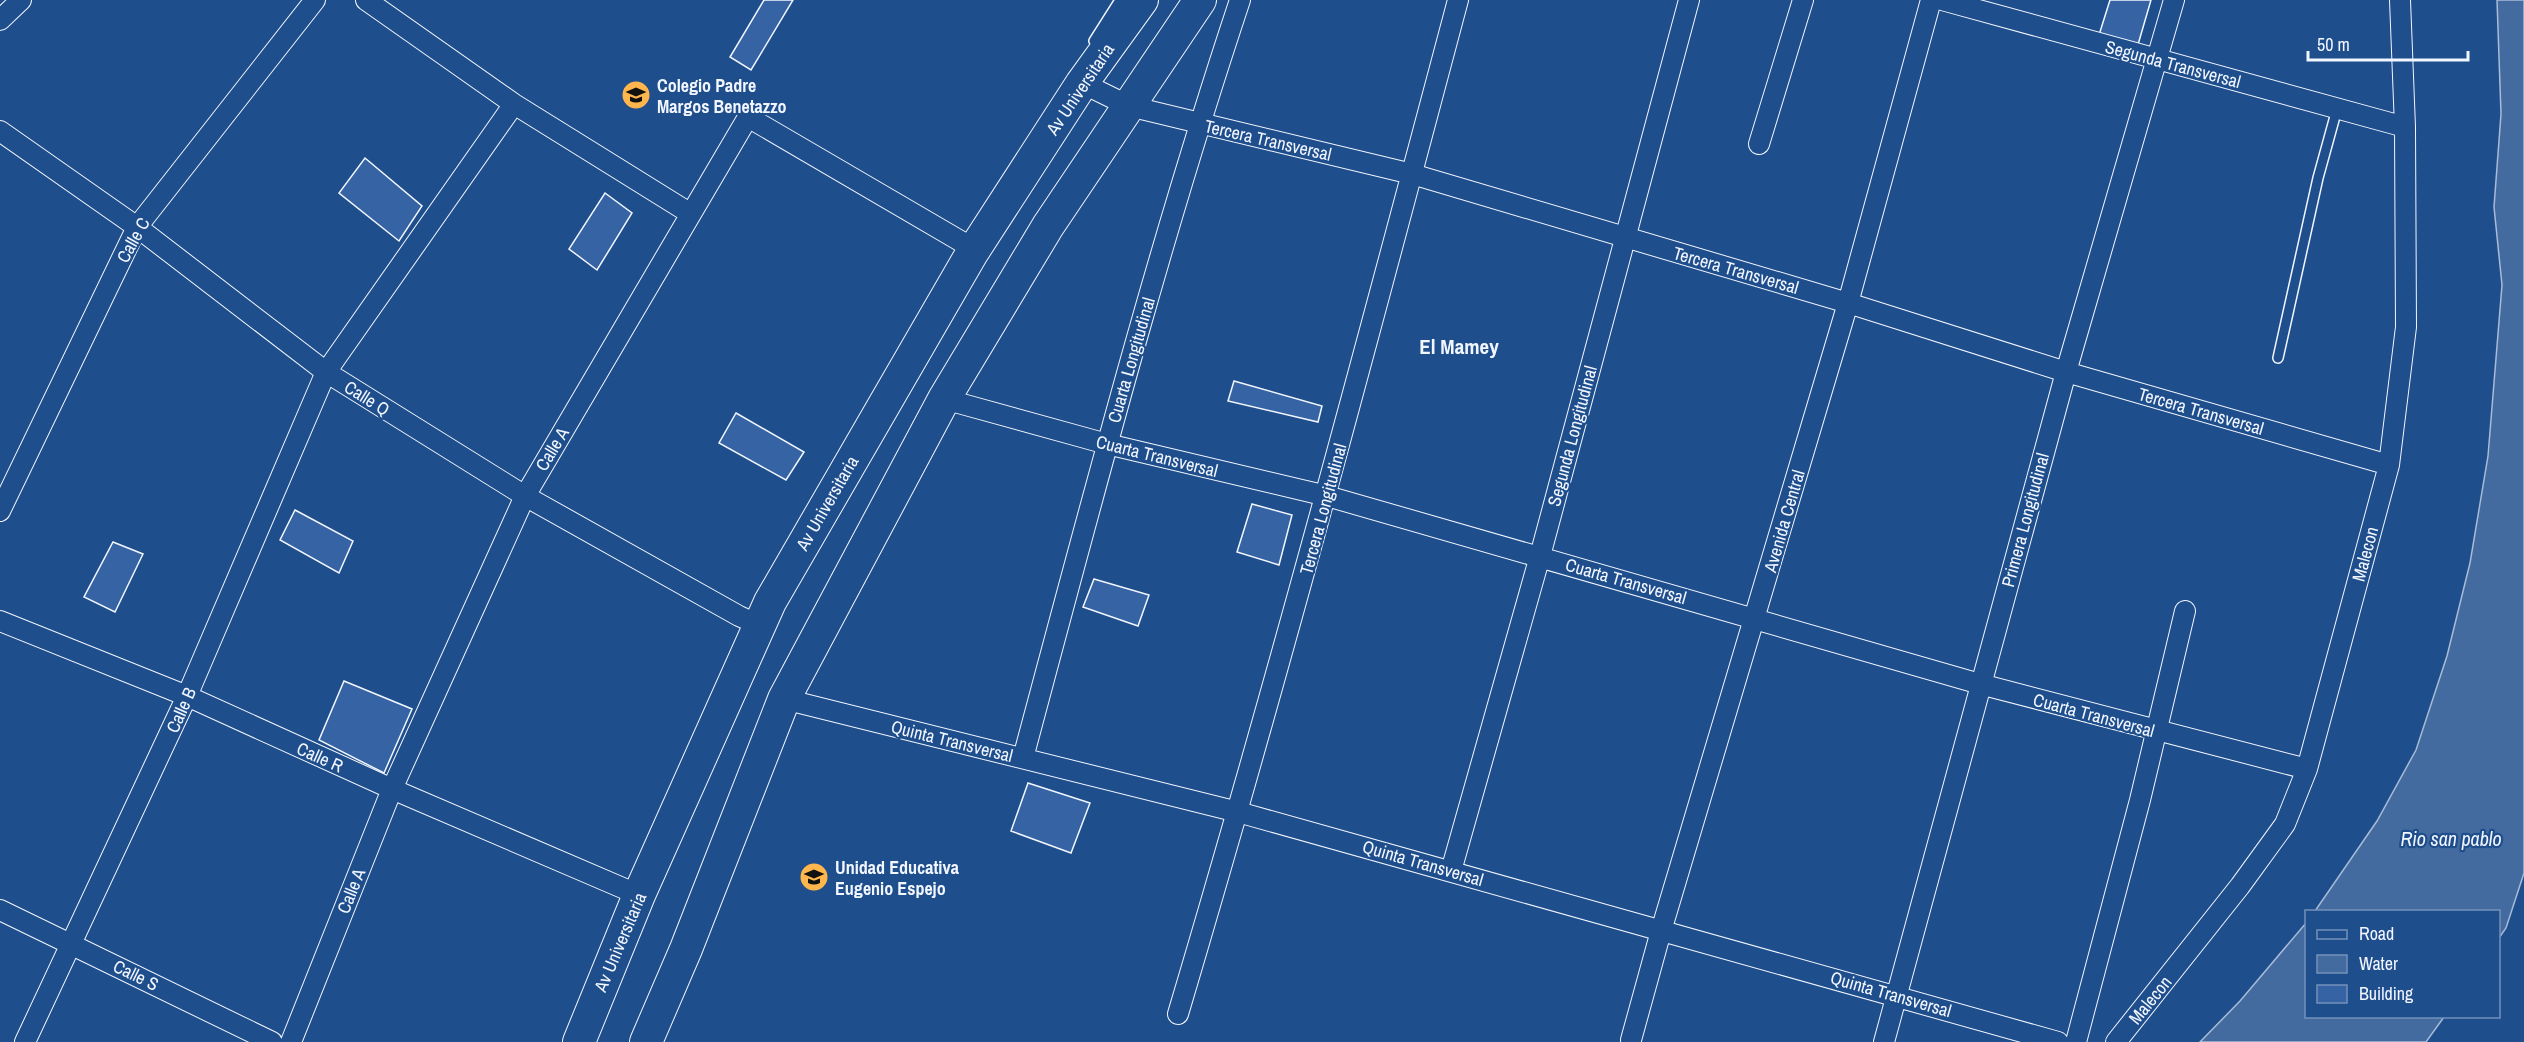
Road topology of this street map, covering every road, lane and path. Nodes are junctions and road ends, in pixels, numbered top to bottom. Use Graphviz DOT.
graph roads {
  1 [pos="21,0"];
  2 [pos="315,0"];
  3 [pos="366,0"];
  4 [pos="1120,0"];
  5 [pos="1142,0"];
  6 [pos="1200,0"];
  7 [pos="1240,0"];
  8 [pos="1458,0"];
  9 [pos="1689,0"];
  10 [pos="1803,0"];
  11 [pos="1931,0"];
  12 [pos="1942,0"];
  13 [pos="2174,0"];
  14 [pos="2400,0"];
  15 [pos="0,20"];
  16 [pos="1089,48"];
  17 [pos="2158,60"];
  18 [pos="1083,83"];
  19 [pos="514,104"];
  20 [pos="1129,106"];
  21 [pos="2337,108"];
  22 [pos="1199,124"];
  23 [pos="2405,127"];
  24 [pos="0,131"];
  25 [pos="1759,144"];
  26 [pos="1412,174"];
  27 [pos="691,214"];
  28 [pos="137,227"];
  29 [pos="1625,237"];
  30 [pos="968,243"];
  31 [pos="1848,303"];
  32 [pos="2278,358"];
  33 [pos="326,372"];
  34 [pos="2066,372"];
  35 [pos="944,399"];
  36 [pos="1107,444"];
  37 [pos="2389,465"];
  38 [pos="525,496"];
  39 [pos="1327,496"];
  40 [pos="0,511"];
  41 [pos="1540,556"];
  42 [pos="2185,611"];
  43 [pos="1755,619"];
  44 [pos="0,621"];
  45 [pos="759,625"];
  46 [pos="1980,684"];
  47 [pos="187,696"];
  48 [pos="784,699"];
  49 [pos="2157,731"];
  50 [pos="1023,758"];
  51 [pos="2307,769"];
  52 [pos="392,789"];
  53 [pos="1238,812"];
  54 [pos="1451,871"];
  55 [pos="639,894"];
  56 [pos="0,910"];
  57 [pos="1661,931"];
  58 [pos="72,944"];
  59 [pos="1898,996"];
  60 [pos="1178,1014"];
  61 [pos="1631,1040"];
  62 [pos="25,1042"];
  63 [pos="272,1042"];
  64 [pos="291,1042"];
  65 [pos="579,1042"];
  66 [pos="646,1042"];
  67 [pos="1884,1042"];
  68 [pos="2058,1042"];
  69 [pos="2076,1042"];
  70 [pos="2116,1042"];
  1 -- 15 [label="street"];
  2 -- 28 [label="street, Calle C"];
  3 -- 19 [label="street"];
  4 -- 16 [label="lane"];
  5 -- 18 [label="highway, Av Universitaria"];
  6 -- 20 [label="highway"];
  7 -- 22 [label="street, Cuarta Longitudinal"];
  8 -- 26 [label="street, Tercera Longitudinal"];
  9 -- 29 [label="street, Segunda Longitudinal"];
  10 -- 25 [label="street"];
  11 -- 31 [label="street, Avenida Central"];
  12 -- 17 [label="street, Segunda Transversal"];
  13 -- 17 [label="street, Primera Longitudinal"];
  14 -- 23 [label="street, Malecon"];
  17 -- 21 [label="street, Segunda Transversal"];
  17 -- 34 [label="street, Primera Longitudinal"];
  18 -- 20 [label="street, Tercera Transversal"];
  18 -- 30 [label="highway, Av Universitaria"];
  19 -- 27 [label="street"];
  19 -- 33 [label="street, Calle B"];
  20 -- 22 [label="street, Tercera Transversal"];
  20 -- 35 [label="highway"];
  21 -- 23 [label="street, Segunda Transversal"];
  21 -- 32 [label="lane"];
  22 -- 26 [label="street, Tercera Transversal"];
  22 -- 36 [label="street, Cuarta Longitudinal"];
  23 -- 37 [label="street, Malecon"];
  24 -- 28 [label="street, Calle Q"];
  26 -- 29 [label="street, Tercera Transversal"];
  26 -- 39 [label="street, Tercera Longitudinal"];
  27 -- 30 [label="street, Calle A"];
  27 -- 38 [label="street, Calle A"];
  28 -- 33 [label="street, Calle Q"];
  28 -- 40 [label="street, Calle C"];
  29 -- 31 [label="street, Tercera Transversal"];
  29 -- 41 [label="street, Segunda Longitudinal"];
  30 -- 45 [label="highway, Av Universitaria"];
  31 -- 34 [label="street, Tercera Transversal"];
  31 -- 43 [label="street, Avenida Central"];
  33 -- 38 [label="street, Calle Q"];
  33 -- 47 [label="street, Calle B"];
  34 -- 37 [label="street, Tercera Transversal"];
  34 -- 46 [label="street, Primera Longitudinal"];
  35 -- 36 [label="street, Cuarta Transversal"];
  35 -- 48 [label="highway"];
  36 -- 39 [label="street, Cuarta Transversal"];
  36 -- 50 [label="street, Cuarta Longitudinal"];
  37 -- 51 [label="street, Malecon"];
  38 -- 45 [label="street, Calle Q"];
  38 -- 52 [label="street, Calle A"];
  39 -- 41 [label="street, Cuarta Transversal"];
  39 -- 53 [label="street, Tercera Longitudinal"];
  41 -- 43 [label="street, Cuarta Transversal"];
  41 -- 54 [label="street, Segunda Longitudinal"];
  42 -- 49 [label="street"];
  43 -- 46 [label="street, Cuarta Transversal"];
  43 -- 57 [label="street, Avenida Central"];
  44 -- 47 [label="street, Calle R"];
  45 -- 55 [label="highway, Av Universitaria"];
  46 -- 49 [label="street, Cuarta Transversal"];
  46 -- 59 [label="street, Primera Longitudinal"];
  47 -- 52 [label="street, Calle R"];
  47 -- 58 [label="street, Calle B"];
  48 -- 50 [label="street, Quinta Transversal"];
  48 -- 66 [label="highway"];
  49 -- 51 [label="street, Cuarta Transversal"];
  49 -- 69 [label="street"];
  50 -- 53 [label="street, Quinta Transversal"];
  51 -- 70 [label="street, Malecon"];
  52 -- 55 [label="street, Calle R"];
  52 -- 64 [label="street, Calle A"];
  53 -- 54 [label="street, Quinta Transversal"];
  53 -- 60 [label="street, Tercera Longitudinal"];
  54 -- 57 [label="street, Quinta Transversal"];
  55 -- 65 [label="highway, Av Universitaria"];
  56 -- 58 [label="street, Calle S"];
  57 -- 59 [label="street, Quinta Transversal"];
  57 -- 61 [label="street, Avenida Central"];
  58 -- 62 [label="street, Calle B"];
  58 -- 63 [label="street, Calle S"];
  59 -- 67 [label="street, Primera Longitudinal"];
  59 -- 68 [label="street, Quinta Transversal"];
}
